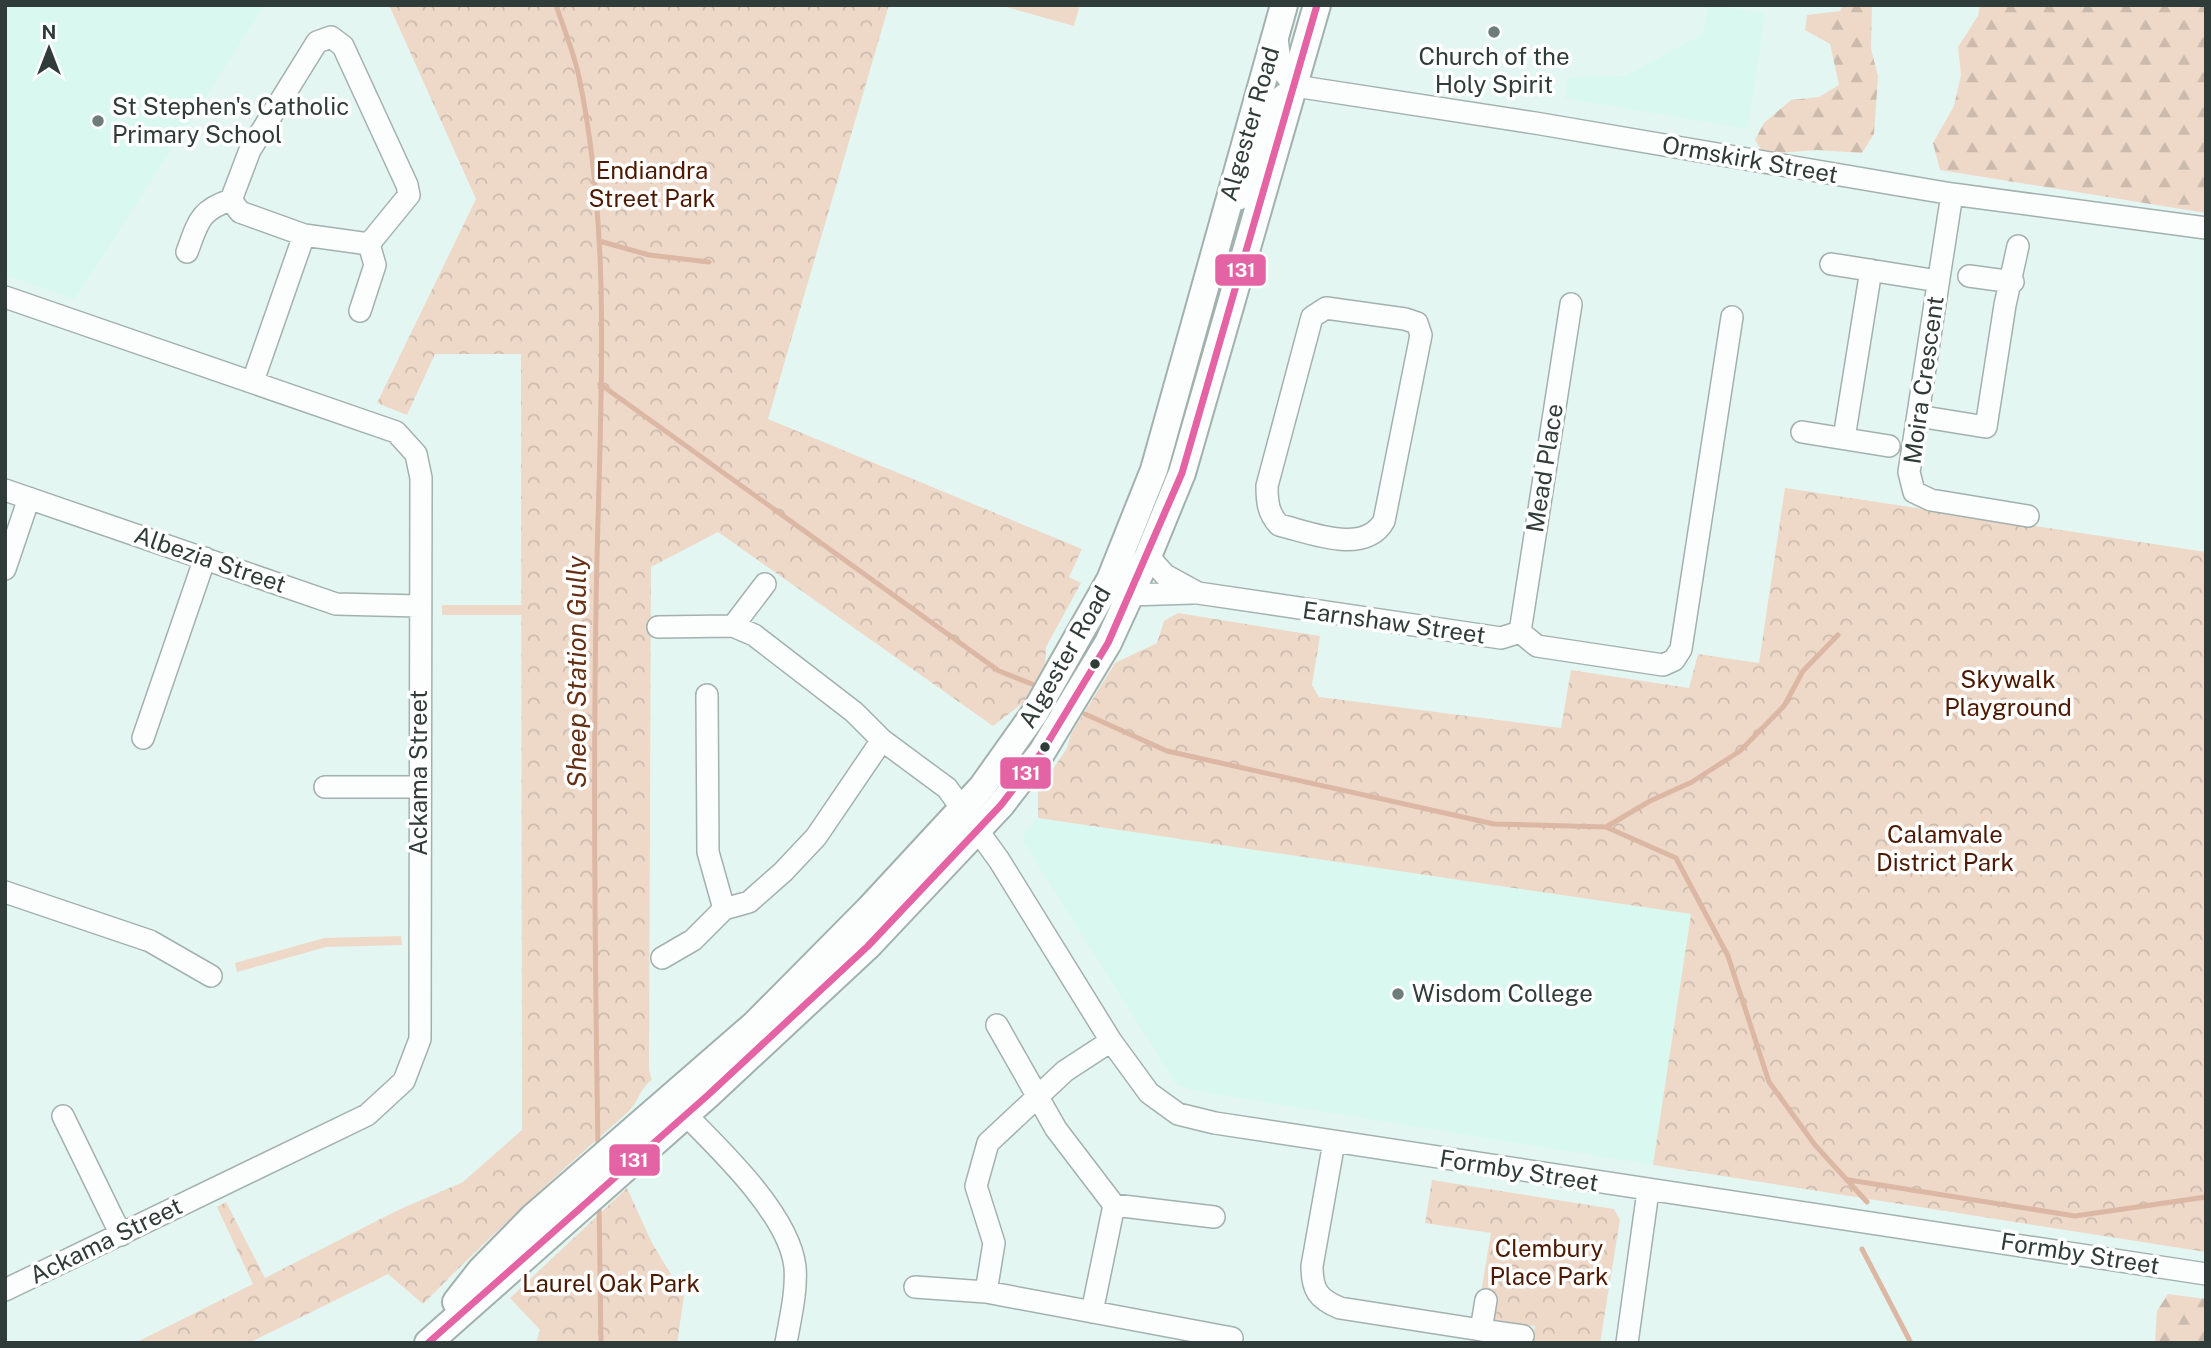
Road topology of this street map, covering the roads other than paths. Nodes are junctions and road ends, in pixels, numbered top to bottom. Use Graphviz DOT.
graph roads {
  1 [pos="1284,5"];
  2 [pos="1317,5"];
  3 [pos="1277,32"];
  4 [pos="1295,86"];
  5 [pos="1952,194"];
  6 [pos="231,200"];
  7 [pos="2206,228"];
  8 [pos="304,235"];
  9 [pos="369,244"];
  10 [pos="2018,246"];
  11 [pos="187,251"];
  12 [pos="1214,251"];
  13 [pos="1831,264"];
  14 [pos="1871,270"];
  15 [pos="1969,276"];
  16 [pos="1938,281"];
  17 [pos="2013,282"];
  18 [pos="5,297"];
  19 [pos="1571,304"];
  20 [pos="360,311"];
  21 [pos="1732,317"];
  22 [pos="253,381"];
  23 [pos="1918,416"];
  24 [pos="1802,432"];
  25 [pos="1844,438"];
  26 [pos="1889,446"];
  27 [pos="5,490"];
  28 [pos="29,498"];
  29 [pos="2028,516"];
  30 [pos="1351,539"];
  31 [pos="1149,556"];
  32 [pos="205,558"];
  33 [pos="5,569"];
  34 [pos="765,584"];
  35 [pos="1198,593"];
  36 [pos="1130,595"];
  37 [pos="419,606"];
  38 [pos="733,626"];
  39 [pos="658,627"];
  40 [pos="1520,632"];
  41 [pos="707,695"];
  42 [pos="143,738"];
  43 [pos="881,740"];
  44 [pos="325,787"];
  45 [pos="419,788"];
  46 [pos="963,809"];
  47 [pos="977,832"];
  48 [pos="5,892"];
  49 [pos="724,909"];
  50 [pos="662,958"];
  51 [pos="211,976"];
  52 [pos="997,1025"];
  53 [pos="1111,1041"];
  54 [pos="1038,1095"];
  55 [pos="678,1107"];
  56 [pos="63,1116"];
  57 [pos="1335,1142"];
  58 [pos="621,1155"];
  59 [pos="1648,1191"];
  60 [pos="1114,1205"];
  61 [pos="1214,1217"];
  62 [pos="121,1235"];
  63 [pos="2206,1274"];
  64 [pos="915,1287"];
  65 [pos="5,1290"];
  66 [pos="986,1292"];
  67 [pos="1486,1300"];
  68 [pos="1092,1312"];
  69 [pos="1481,1330"];
  70 [pos="1523,1336"];
  71 [pos="1233,1338"];
  72 [pos="427,1343"];
  73 [pos="786,1343"];
  74 [pos="1627,1343"];
  1 -- 3 [label="main road, Algester Road"];
  2 -- 4 [label="main road, Algester Road"];
  3 -- 4 [label="street"];
  3 -- 12 [label="main road, Algester Road"];
  4 -- 5 [label="street, Ormskirk Street"];
  4 -- 12 [label="street"];
  4 -- 31 [label="main road, Algester Road"];
  5 -- 7 [label="street, Ormskirk Street"];
  5 -- 16 [label="street, Moira Crescent"];
  6 -- 8 [label="street"];
  6 -- 9 [label="street"];
  6 -- 11 [label="street"];
  8 -- 9 [label="street"];
  8 -- 22 [label="street"];
  9 -- 20 [label="street"];
  10 -- 17 [label="street"];
  12 -- 46 [label="main road, Algester Road"];
  13 -- 14 [label="street"];
  14 -- 16 [label="street"];
  14 -- 25 [label="street"];
  15 -- 17 [label="street"];
  16 -- 23 [label="street, Moira Crescent"];
  17 -- 23 [label="street"];
  18 -- 22 [label="street, Ackama Street"];
  19 -- 40 [label="street, Mead Place"];
  21 -- 40 [label="street, Earnshaw Street"];
  22 -- 37 [label="street, Ackama Street"];
  23 -- 29 [label="street, Moira Crescent"];
  24 -- 25 [label="street"];
  25 -- 26 [label="street"];
  27 -- 28 [label="street, Albezia Street"];
  28 -- 32 [label="street, Albezia Street"];
  28 -- 33 [label="street"];
  30 -- 30 [label="street"];
  31 -- 35 [label="street, Earnshaw Street"];
  31 -- 36 [label="main road, Algester Road"];
  32 -- 37 [label="street, Albezia Street"];
  32 -- 42 [label="street"];
  34 -- 38 [label="street"];
  35 -- 36 [label="street"];
  35 -- 40 [label="street, Earnshaw Street"];
  36 -- 47 [label="main road, Algester Road"];
  37 -- 45 [label="street, Ackama Street"];
  38 -- 39 [label="street"];
  38 -- 43 [label="street, Formby Street"];
  41 -- 49 [label="street"];
  43 -- 46 [label="street, Formby Street"];
  43 -- 49 [label="street"];
  44 -- 45 [label="street"];
  45 -- 62 [label="street, Ackama Street"];
  46 -- 47 [label="street, Formby Street"];
  46 -- 55 [label="main road, Algester Road"];
  47 -- 53 [label="street, Formby Street"];
  47 -- 55 [label="main road, Algester Road"];
  48 -- 51 [label="street"];
  49 -- 50 [label="street"];
  52 -- 54 [label="street"];
  53 -- 54 [label="street"];
  53 -- 57 [label="street, Formby Street"];
  54 -- 60 [label="street"];
  54 -- 66 [label="street"];
  55 -- 58 [label="main road, Algester Road"];
  55 -- 73 [label="street"];
  56 -- 62 [label="street"];
  57 -- 59 [label="street, Formby Street"];
  57 -- 69 [label="street"];
  58 -- 72 [label="main road, Algester Road"];
  58 -- 72 [label="main road, Algester Road"];
  59 -- 63 [label="street, Formby Street"];
  59 -- 74 [label="street"];
  60 -- 61 [label="street"];
  60 -- 68 [label="street"];
  62 -- 65 [label="street, Ackama Street"];
  64 -- 66 [label="street"];
  66 -- 68 [label="street"];
  67 -- 69 [label="street"];
  68 -- 71 [label="street"];
  69 -- 70 [label="street"];
}
